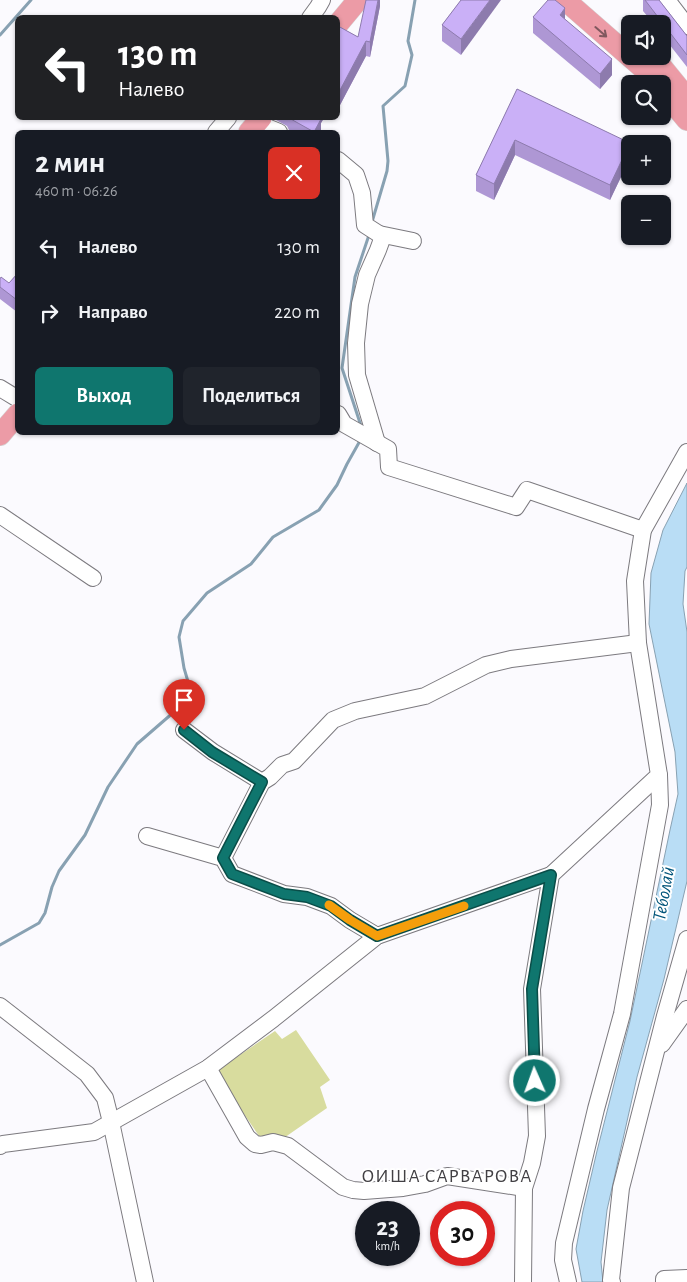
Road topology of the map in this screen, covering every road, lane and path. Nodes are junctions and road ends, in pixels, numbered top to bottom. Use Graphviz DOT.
graph roads {
  1 [pos="322,0"];
  2 [pos="340,0"];
  3 [pos="358,0"];
  4 [pos="564,0"];
  5 [pos="586,0"];
  6 [pos="667,0"];
  7 [pos="312,15"];
  8 [pos="337,15"];
  9 [pos="340,22"];
  10 [pos="687,26"];
  11 [pos="621,30"];
  12 [pos="660,65"];
  13 [pos="651,75"];
  14 [pos="687,98"];
  15 [pos="671,101"];
  16 [pos="226,120"];
  17 [pos="687,120"];
  18 [pos="256,124"];
  19 [pos="218,130"];
  20 [pos="273,130"];
  21 [pos="340,162"];
  22 [pos="379,234"];
  23 [pos="413,241"];
  24 [pos="15,417"];
  25 [pos="340,417"];
  26 [pos="0,434"];
  27 [pos="367,437"];
  28 [pos="687,452"];
  29 [pos="0,516"];
  30 [pos="643,530"];
  31 [pos="93,578"];
  32 [pos="638,643"];
  33 [pos="184,730"];
  34 [pos="659,775"];
  35 [pos="262,782"];
  36 [pos="147,836"];
  37 [pos="223,858"];
  38 [pos="551,875"];
  39 [pos="377,936"];
  40 [pos="686,946"];
  41 [pos="0,1006"];
  42 [pos="687,1009"];
  43 [pos="656,1052"];
  44 [pos="208,1068"];
  45 [pos="111,1122"];
  46 [pos="0,1146"];
  47 [pos="524,1188"];
  48 [pos="687,1278"];
  49 [pos="145,1282"];
  50 [pos="523,1282"];
  51 [pos="568,1282"];
  52 [pos="612,1282"];
  53 [pos="664,1282"];
  1 -- 7 [label="street"];
  2 -- 8 [label="main road"];
  3 -- 9 [label="main road"];
  4 -- 13 [label="main road, one-way"];
  5 -- 11 [label="main road"];
  6 -- 10 [label="street"];
  12 -- 14 [label="main road"];
  15 -- 17 [label="main road"];
  16 -- 19 [label="street"];
  18 -- 20 [label="street"];
  21 -- 22 [label="street"];
  22 -- 23 [label="street"];
  22 -- 27 [label="street"];
  24 -- 26 [label="main road"];
  25 -- 27 [label="street"];
  27 -- 30 [label="street"];
  28 -- 30 [label="street"];
  29 -- 31 [label="street"];
  30 -- 32 [label="street"];
  32 -- 34 [label="street"];
  32 -- 35 [label="street"];
  33 -- 35 [label="street"];
  34 -- 38 [label="street"];
  34 -- 51 [label="street"];
  35 -- 37 [label="street"];
  36 -- 37 [label="street"];
  37 -- 39 [label="street"];
  38 -- 39 [label="street"];
  38 -- 47 [label="street"];
  39 -- 44 [label="street"];
  40 -- 43 [label="street"];
  41 -- 45 [label="street"];
  42 -- 43 [label="street"];
  43 -- 52 [label="street"];
  44 -- 45 [label="street"];
  44 -- 47 [label="street"];
  45 -- 46 [label="street"];
  45 -- 49 [label="street"];
  47 -- 50 [label="street"];
  48 -- 53 [label="street"];
}
